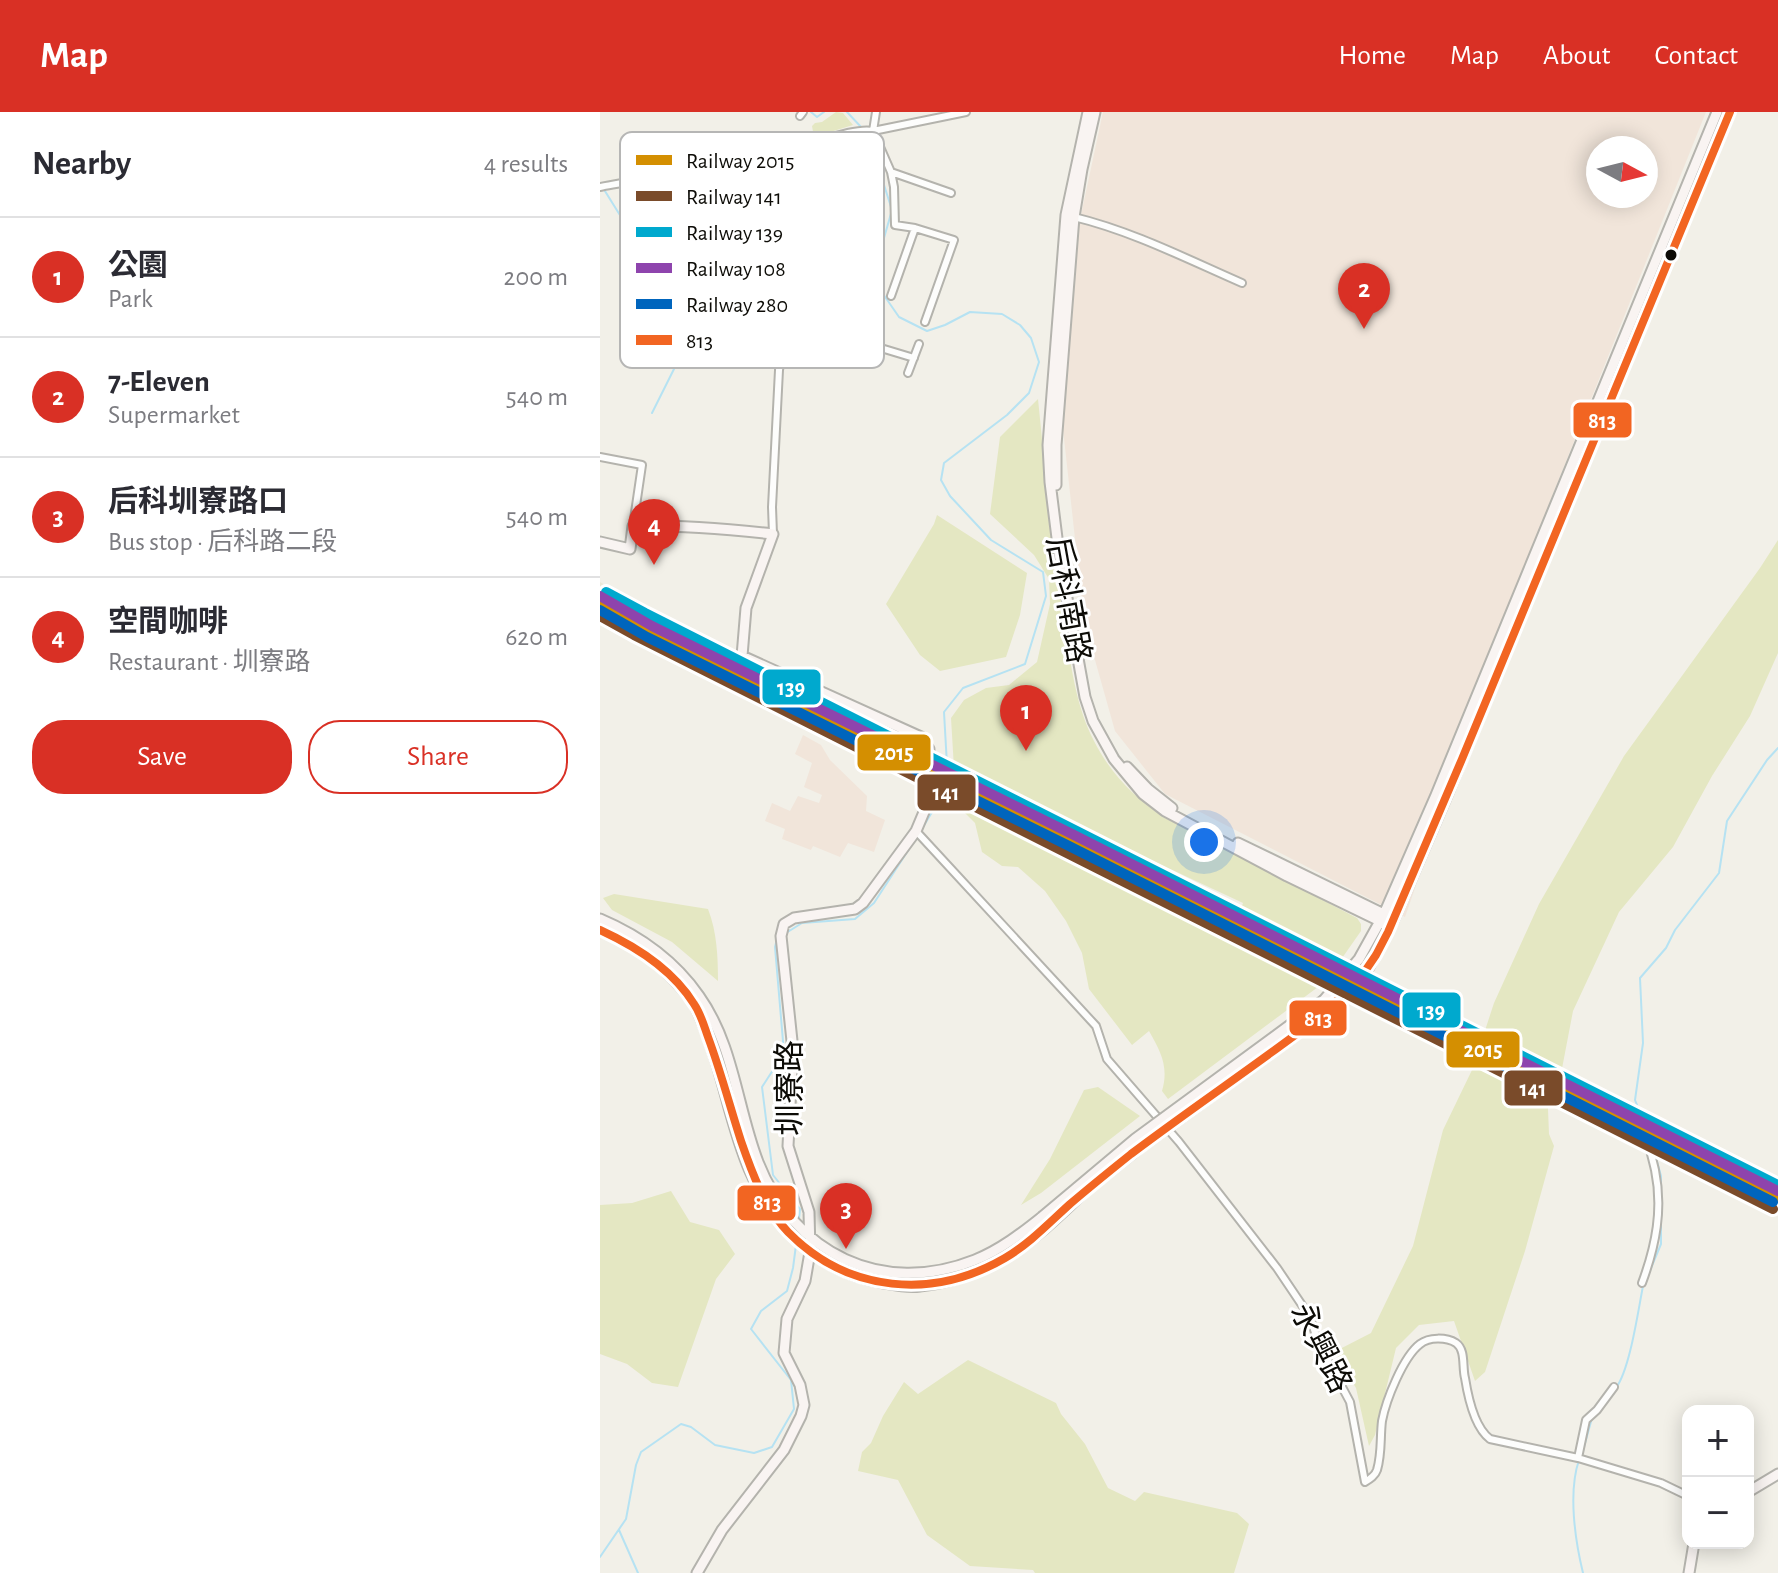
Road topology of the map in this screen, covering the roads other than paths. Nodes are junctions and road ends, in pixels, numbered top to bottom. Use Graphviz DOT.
graph roads {
  1 [pos="876,112"];
  2 [pos="966,112"];
  3 [pos="1088,112"];
  4 [pos="1095,112"];
  5 [pos="1717,112"];
  6 [pos="1730,112"];
  7 [pos="866,131"];
  8 [pos="862,132"];
  9 [pos="884,161"];
  10 [pos="891,172"];
  11 [pos="951,193"];
  12 [pos="1070,216"];
  13 [pos="1679,220"];
  14 [pos="915,228"];
  15 [pos="1242,283"];
  16 [pos="891,296"];
  17 [pos="925,322"];
  18 [pos="919,344"];
  19 [pos="884,349"];
  20 [pos="914,358"];
  21 [pos="779,368"];
  22 [pos="908,373"];
  23 [pos="600,457"];
  24 [pos="1563,484"];
  25 [pos="1574,488"];
  26 [pos="633,526"];
  27 [pos="773,534"];
  28 [pos="600,542"];
  29 [pos="1483,694"];
  30 [pos="916,831"];
  31 [pos="600,919"];
  32 [pos="1387,920"];
  33 [pos="600,930"];
  34 [pos="1643,1120"];
  35 [pos="1647,1139"];
  36 [pos="754,1167"];
  37 [pos="1778,1185"];
  38 [pos="1778,1206"];
  39 [pos="810,1238"];
  40 [pos="810,1252"];
  41 [pos="1642,1283"];
  42 [pos="1614,1387"];
  43 [pos="1578,1458"];
  44 [pos="1778,1474"];
  45 [pos="1754,1488"];
  46 [pos="1682,1493"];
  47 [pos="1693,1549"];
  48 [pos="697,1573"];
  49 [pos="1689,1573"];
  1 -- 7 [label="street"];
  2 -- 7 [label="street"];
  3 -- 12 [label="street, 后科南路"];
  4 -- 12 [label="street, 后科南路"];
  5 -- 13 [label="street"];
  6 -- 13 [label="street"];
  7 -- 8 [label="street"];
  9 -- 10 [label="street"];
  10 -- 11 [label="street"];
  10 -- 14 [label="street"];
  12 -- 15 [label="street"];
  12 -- 32 [label="street, 后科南路"];
  13 -- 24 [label="street"];
  13 -- 25 [label="street"];
  14 -- 16 [label="street"];
  14 -- 17 [label="street"];
  18 -- 20 [label="street"];
  19 -- 20 [label="street"];
  20 -- 22 [label="street"];
  21 -- 27 [label="street"];
  23 -- 26 [label="street"];
  24 -- 25 [label="street"];
  24 -- 29 [label="street"];
  25 -- 29 [label="street"];
  26 -- 27 [label="street"];
  26 -- 28 [label="street"];
  27 -- 30 [label="street"];
  29 -- 32 [label="street"];
  30 -- 39 [label="street, 圳寮路"];
  30 -- 43 [label="street, 永興路"];
  31 -- 36 [label="street"];
  32 -- 39 [label="street, bridge"];
  32 -- 40 [label="street, bridge"];
  33 -- 36 [label="street"];
  34 -- 35 [label="street"];
  34 -- 35 [label="street"];
  34 -- 37 [label="street"];
  35 -- 38 [label="street"];
  35 -- 41 [label="street"];
  36 -- 39 [label="street"];
  36 -- 40 [label="street"];
  39 -- 40 [label="street, 圳寮路"];
  40 -- 48 [label="street, 圳寮路"];
  42 -- 43 [label="street"];
  43 -- 46 [label="street, 永興路"];
  44 -- 45 [label="street"];
  47 -- 49 [label="street"];
}
